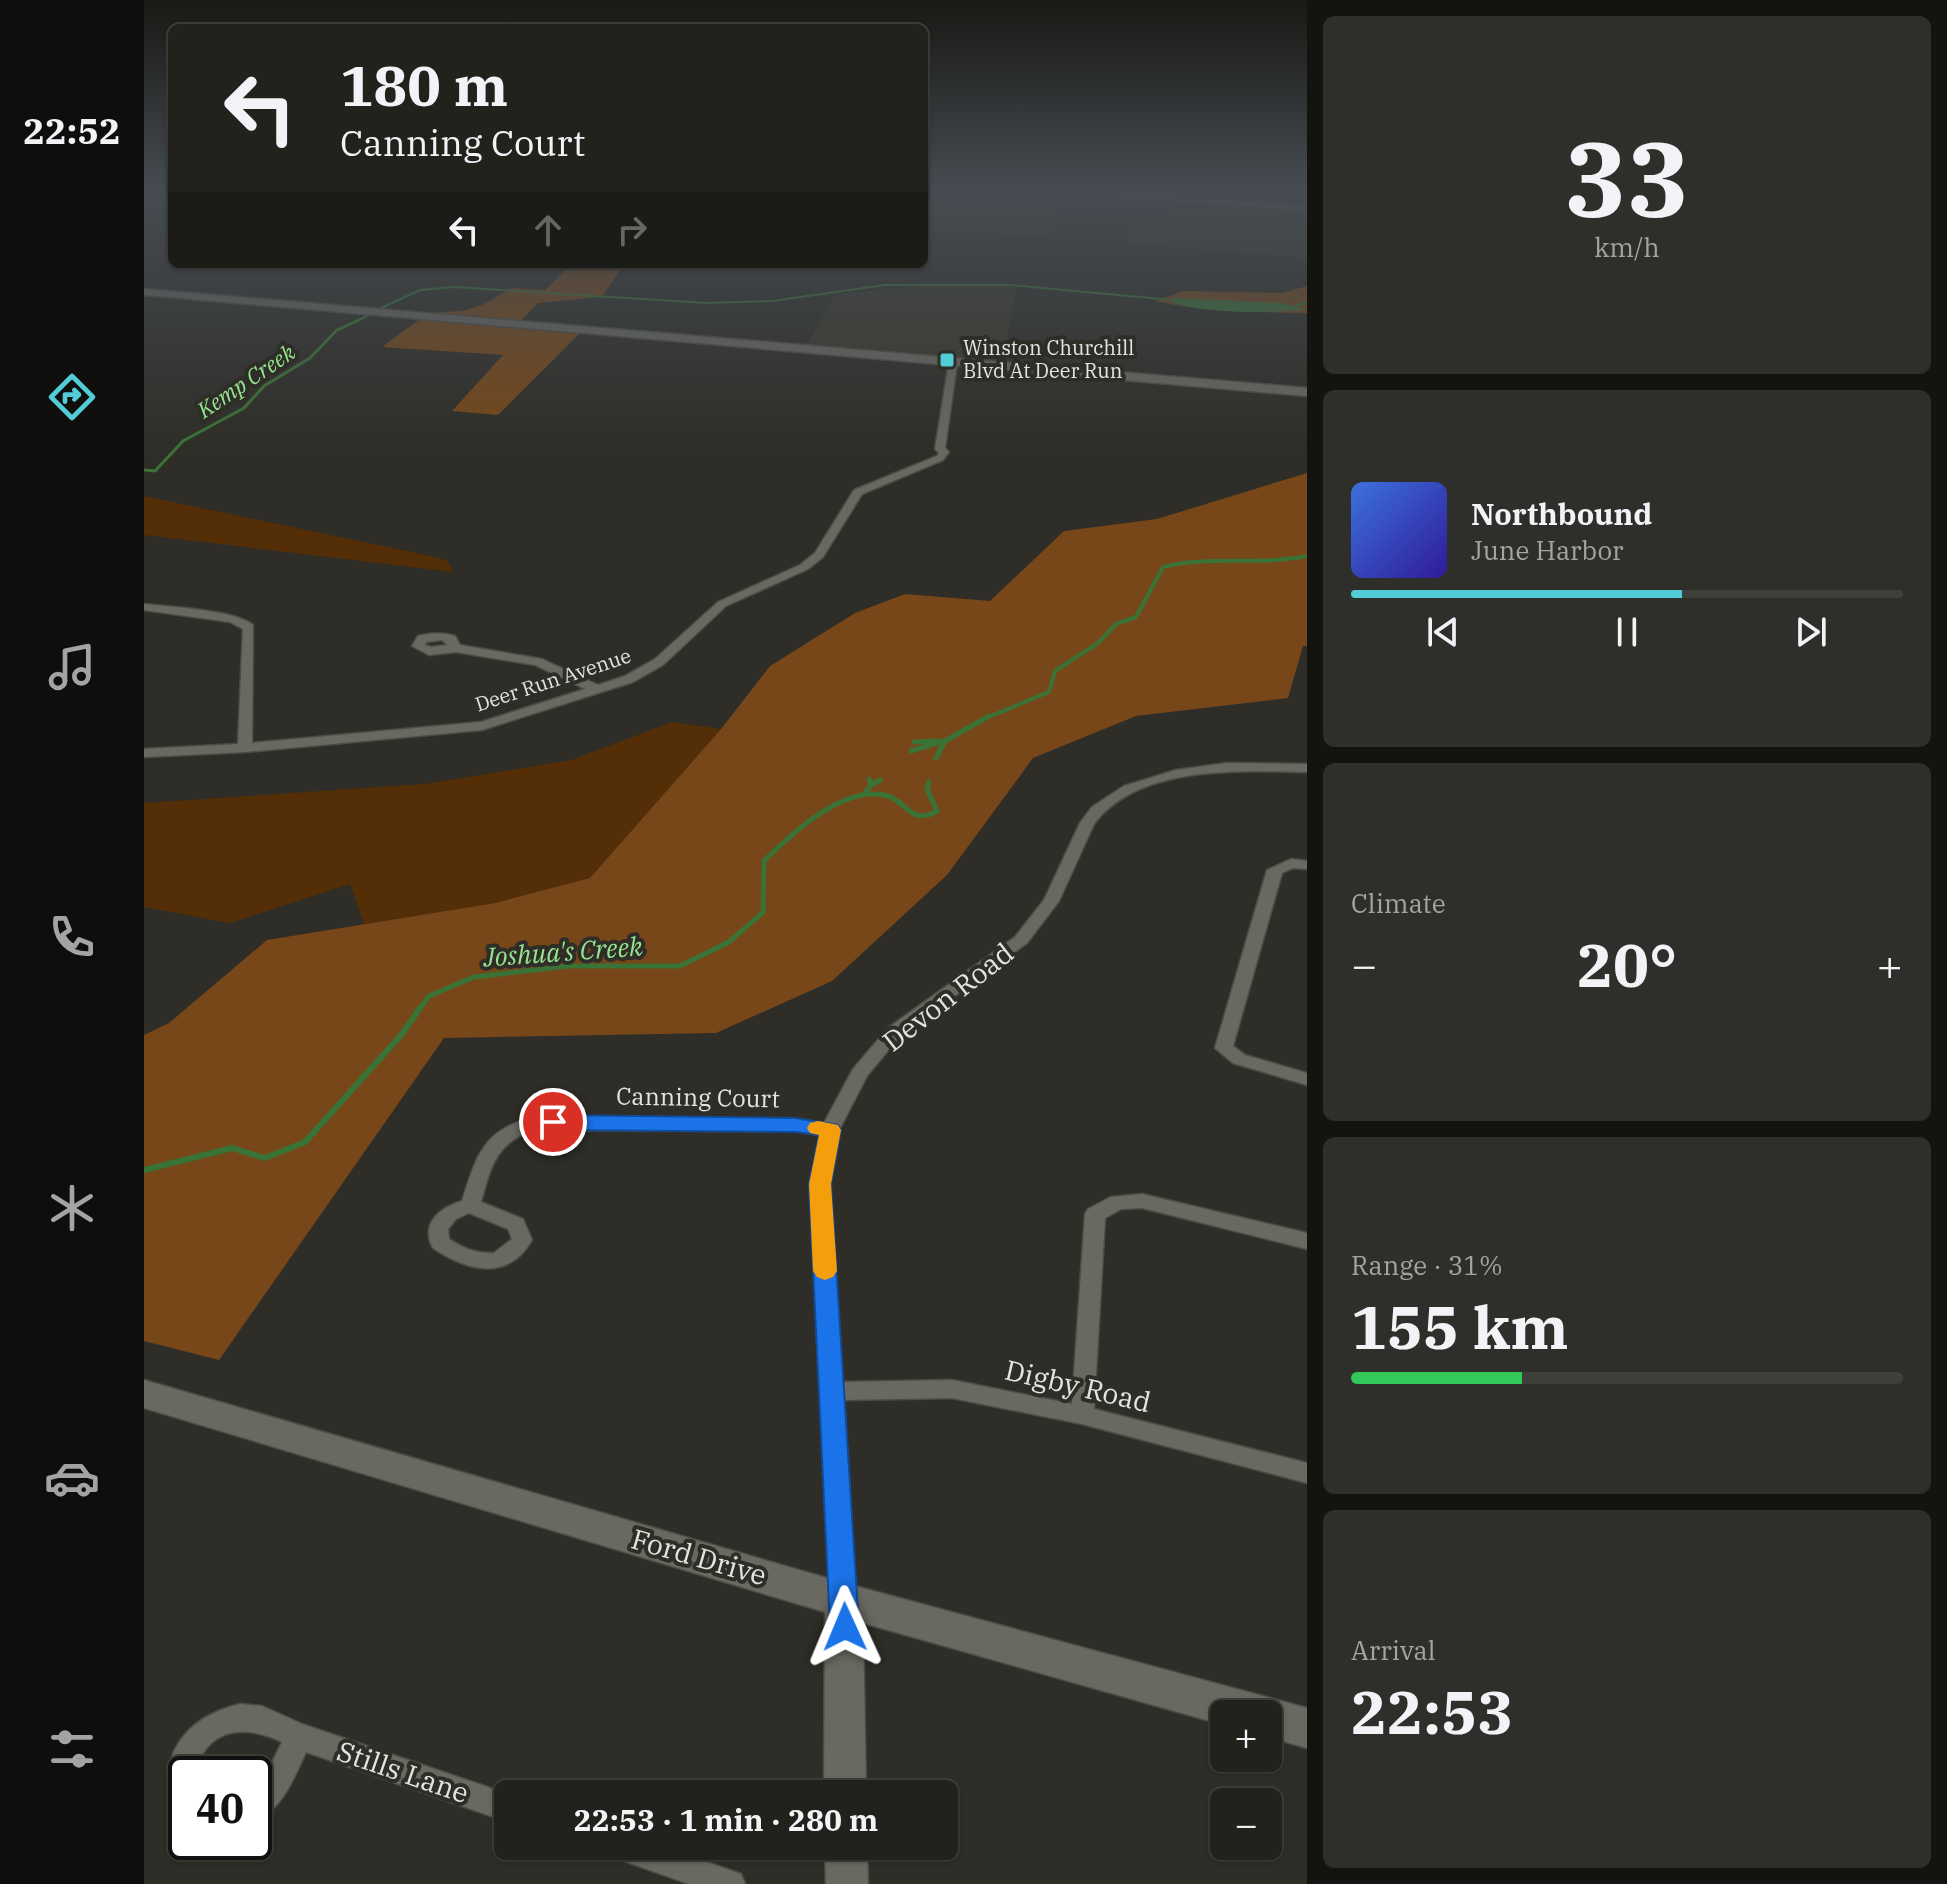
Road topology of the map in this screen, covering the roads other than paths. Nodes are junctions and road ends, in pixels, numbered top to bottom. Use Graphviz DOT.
graph roads {
  1 [pos="144,292"];
  2 [pos="953,363"];
  3 [pos="1307,392"];
  4 [pos="144,607"];
  5 [pos="456,648"];
  6 [pos="596,689"];
  7 [pos="245,748"];
  8 [pos="144,753"];
  9 [pos="1307,768"];
  10 [pos="1307,865"];
  11 [pos="1307,1079"];
  12 [pos="830,1130"];
  13 [pos="470,1206"];
  14 [pos="1307,1241"];
  15 [pos="832,1391"];
  16 [pos="144,1394"];
  17 [pos="1082,1415"];
  18 [pos="1307,1473"];
  19 [pos="844,1600"];
  20 [pos="1210,1701"];
  21 [pos="1282,1721"];
  22 [pos="1307,1728"];
  23 [pos="299,1736"];
  24 [pos="186,1756"];
  25 [pos="845,1780"];
  26 [pos="272,1788"];
  27 [pos="494,1803"];
  28 [pos="661,1860"];
  29 [pos="846,1860"];
  30 [pos="731,1884"];
  31 [pos="847,1884"];
  1 -- 2 [label="main road"];
  2 -- 3 [label="main road"];
  2 -- 6 [label="street, Deer Run Avenue"];
  4 -- 7 [label="street"];
  5 -- 6 [label="street"];
  6 -- 7 [label="street, Deer Run Avenue"];
  7 -- 8 [label="street, Deer Run Avenue"];
  9 -- 12 [label="street, Devon Road"];
  10 -- 11 [label="street"];
  12 -- 13 [label="street, Canning Court"];
  12 -- 15 [label="street, Devon Road"];
  14 -- 17 [label="street"];
  15 -- 17 [label="street, Digby Road"];
  15 -- 19 [label="street, Devon Road"];
  16 -- 19 [label="main road, Ford Drive"];
  17 -- 18 [label="street, Digby Road"];
  19 -- 20 [label="main road, Ford Drive"];
  19 -- 25 [label="main road, Devon Road"];
  21 -- 22 [label="main road"];
  23 -- 24 [label="street, Stills Lane"];
  23 -- 26 [label="street"];
  23 -- 27 [label="street, Stills Lane"];
  28 -- 30 [label="street"];
  29 -- 31 [label="main road"];
}
